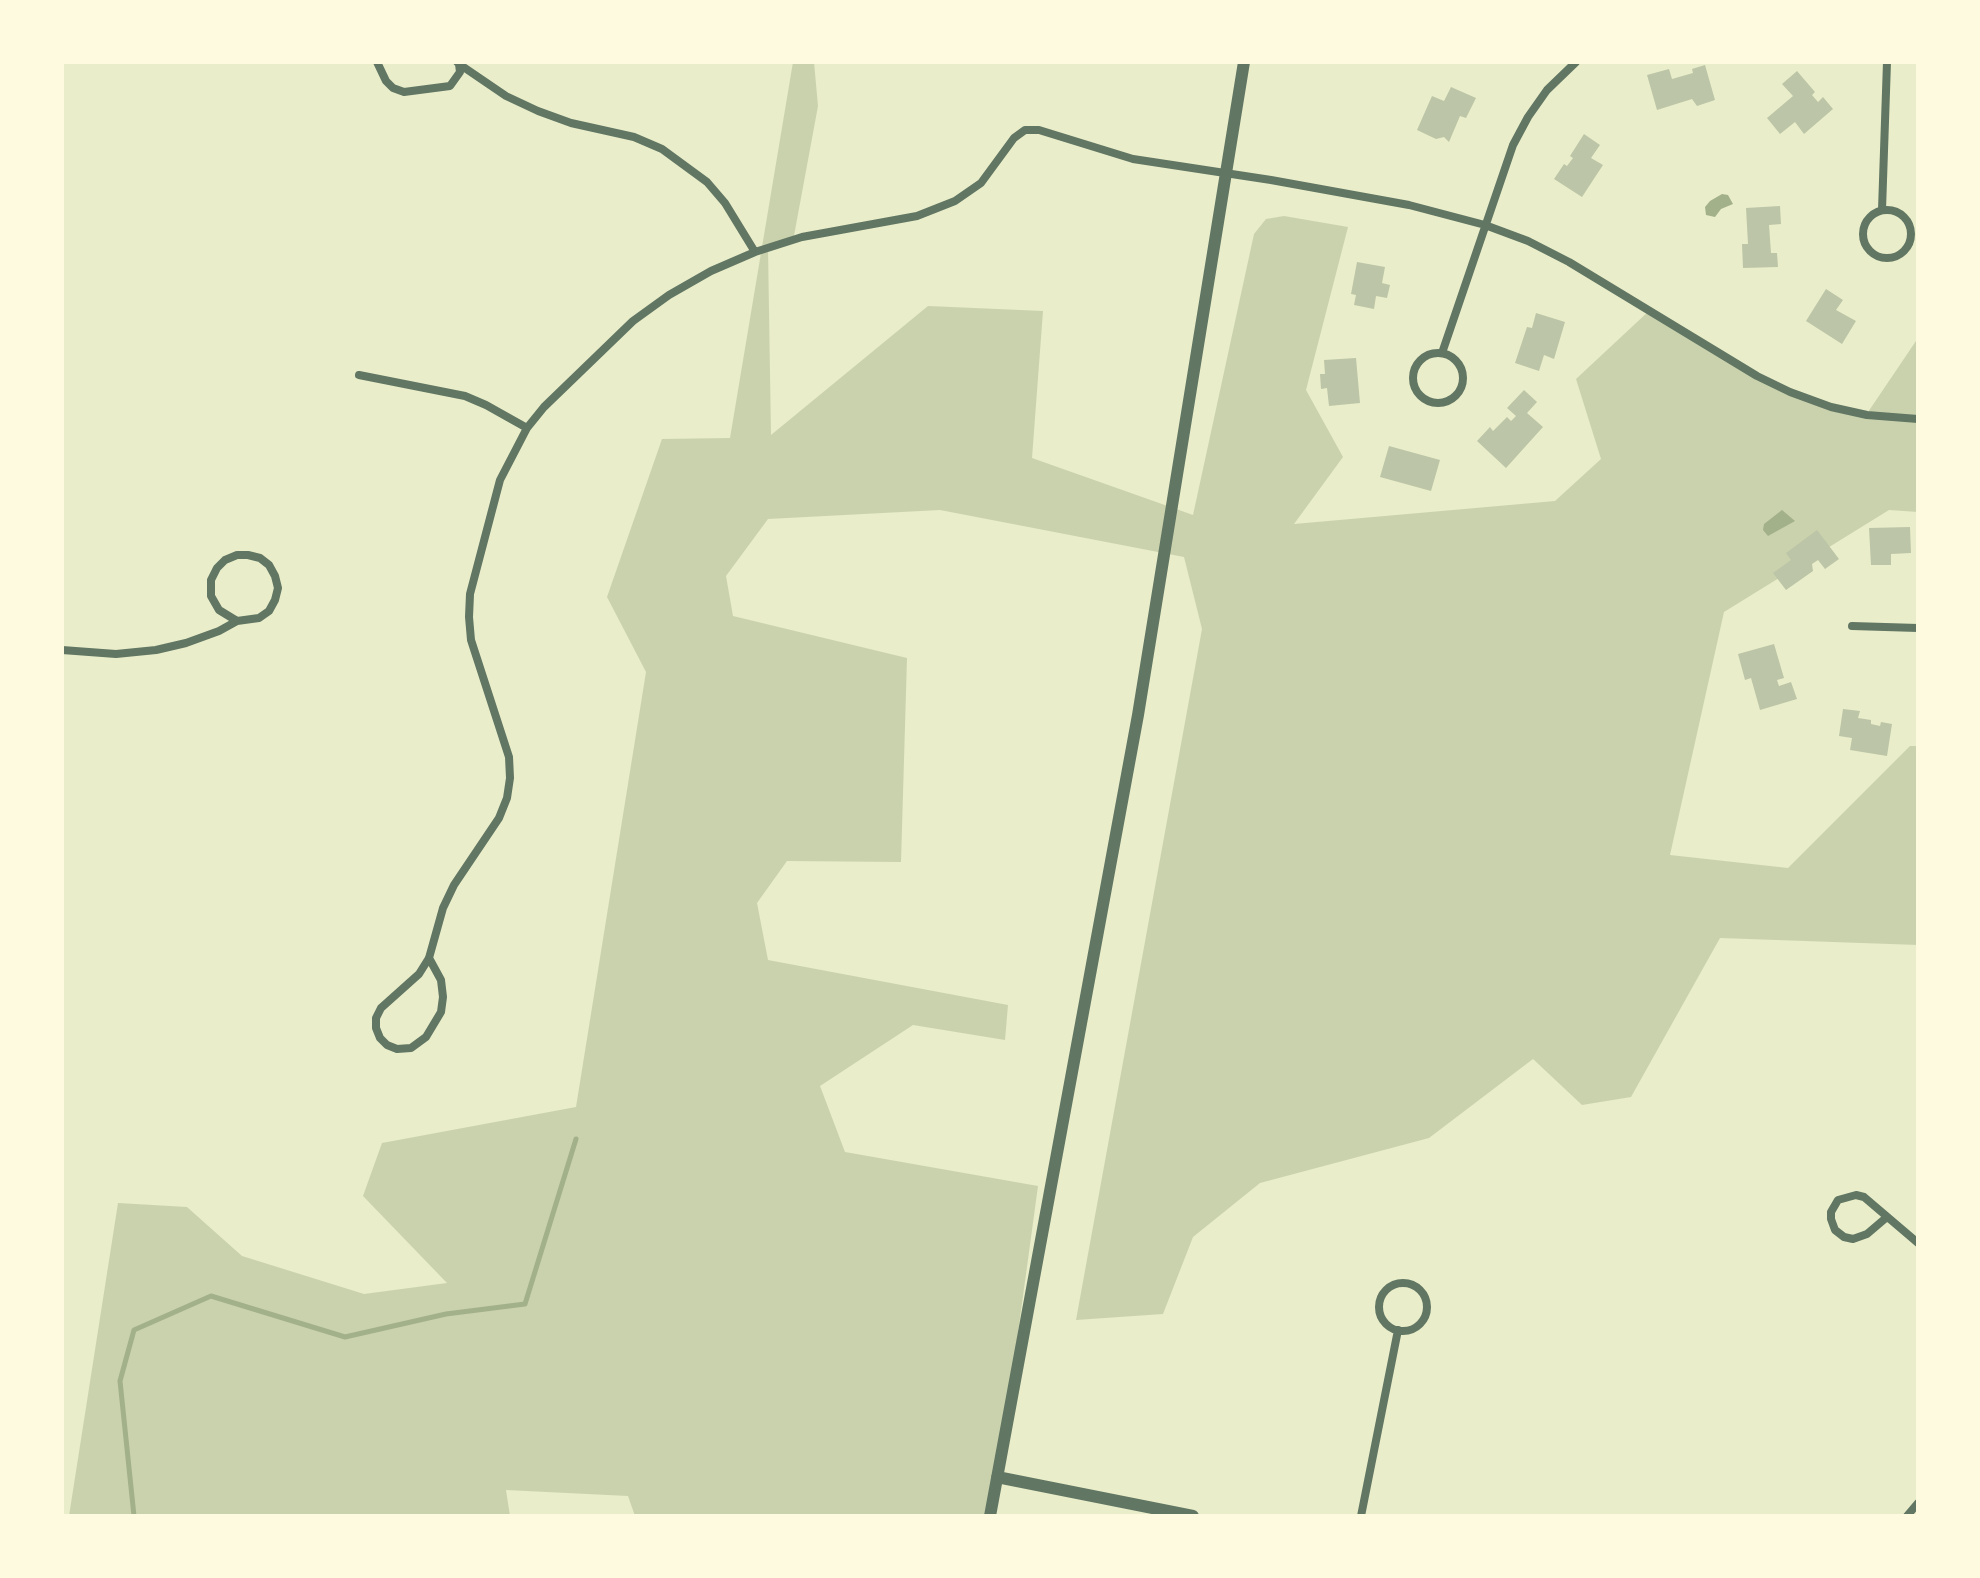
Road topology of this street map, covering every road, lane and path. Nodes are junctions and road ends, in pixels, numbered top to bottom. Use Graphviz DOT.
graph roads {
  1 [pos="377,62"];
  2 [pos="1244,62"];
  3 [pos="1576,62"];
  4 [pos="1887,62"];
  5 [pos="458,63"];
  6 [pos="1226,173"];
  7 [pos="1882,210"];
  8 [pos="1485,225"];
  9 [pos="755,252"];
  10 [pos="1442,353"];
  11 [pos="359,375"];
  12 [pos="1918,419"];
  13 [pos="527,428"];
  14 [pos="237,621"];
  15 [pos="1852,626"];
  16 [pos="1918,628"];
  17 [pos="62,650"];
  18 [pos="429,958"];
  19 [pos="1887,1217"];
  20 [pos="1918,1243"];
  21 [pos="1398,1330"];
  22 [pos="997,1477"];
  23 [pos="1918,1503"];
  24 [pos="990,1516"];
  25 [pos="1193,1516"];
  26 [pos="1361,1516"];
  27 [pos="1907,1516"];
  1 -- 5 [label="street"];
  2 -- 6 [label="street"];
  3 -- 8 [label="street"];
  4 -- 7 [label="street"];
  5 -- 9 [label="street"];
  6 -- 8 [label="street"];
  6 -- 9 [label="street"];
  6 -- 22 [label="street"];
  7 -- 7 [label="street"];
  8 -- 10 [label="street"];
  8 -- 12 [label="street"];
  9 -- 13 [label="street"];
  10 -- 10 [label="street"];
  11 -- 13 [label="street"];
  13 -- 18 [label="street"];
  14 -- 14 [label="street"];
  14 -- 17 [label="street"];
  15 -- 16 [label="street"];
  18 -- 18 [label="street"];
  19 -- 19 [label="street"];
  19 -- 20 [label="street"];
  21 -- 21 [label="street"];
  21 -- 26 [label="street"];
  22 -- 24 [label="street"];
  22 -- 25 [label="street"];
  23 -- 27 [label="street"];
}
